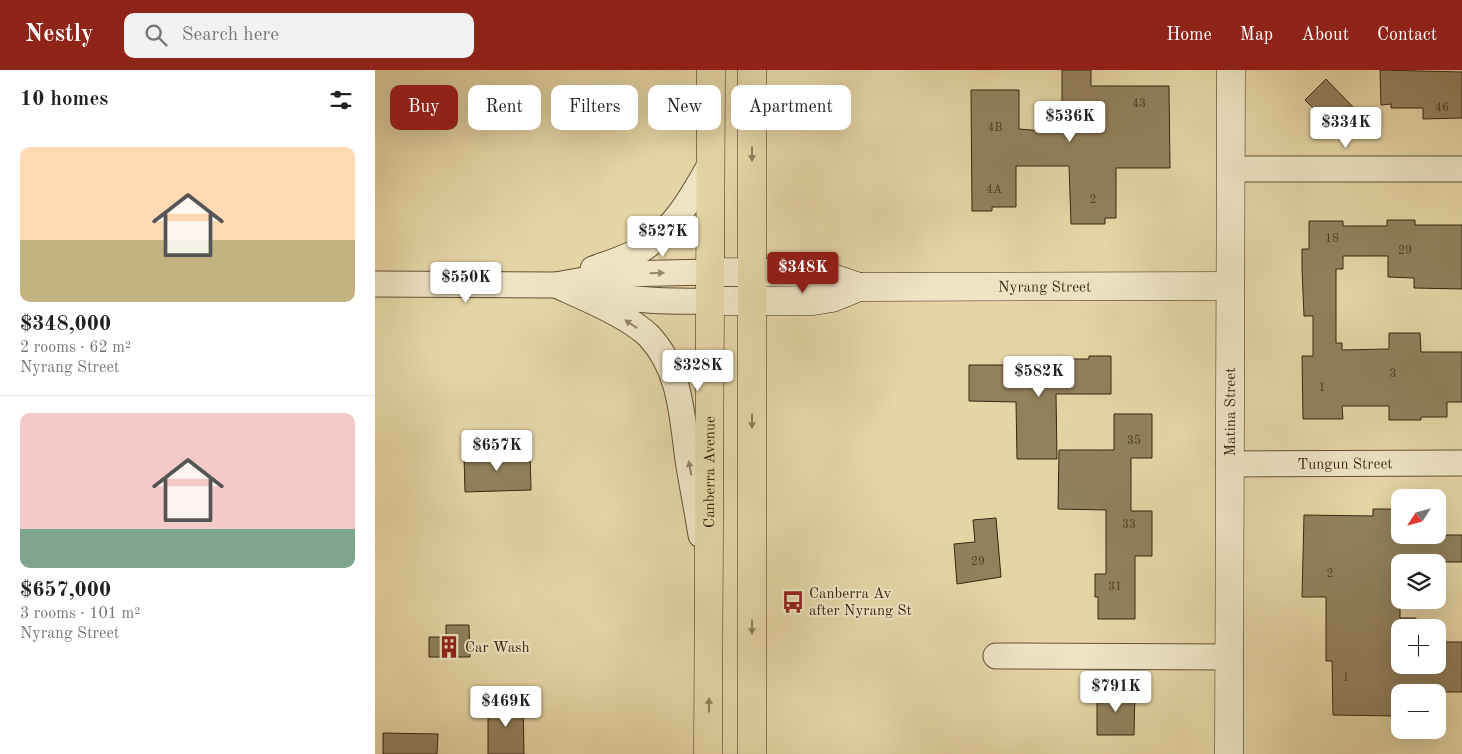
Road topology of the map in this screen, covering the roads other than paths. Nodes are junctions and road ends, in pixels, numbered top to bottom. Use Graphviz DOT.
graph roads {
  1 [pos="711,70"];
  2 [pos="752,70"];
  3 [pos="1231,70"];
  4 [pos="711,163"];
  5 [pos="1230,168"];
  6 [pos="1462,169"];
  7 [pos="752,271"];
  8 [pos="711,272"];
  9 [pos="375,284"];
  10 [pos="556,285"];
  11 [pos="1230,286"];
  12 [pos="859,287"];
  13 [pos="711,301"];
  14 [pos="752,303"];
  15 [pos="1462,463"];
  16 [pos="1229,464"];
  17 [pos="709,585"];
  18 [pos="996,656"];
  19 [pos="1230,657"];
  20 [pos="708,754"];
  21 [pos="752,754"];
  22 [pos="1229,754"];
  1 -- 4 [label="highway, Canberra Avenue"];
  2 -- 7 [label="highway, one-way"];
  3 -- 5 [label="street, Matina Street"];
  4 -- 8 [label="highway, Canberra Avenue"];
  4 -- 10 [label="street"];
  5 -- 6 [label="street"];
  5 -- 11 [label="street, Matina Street"];
  7 -- 8 [label="street, Nyrang Street"];
  7 -- 12 [label="street, Nyrang Street"];
  7 -- 14 [label="highway"];
  10 -- 8 [label="street, Nyrang Street, one-way"];
  8 -- 13 [label="highway, Canberra Avenue"];
  9 -- 10 [label="street, Nyrang Street"];
  10 -- 13 [label="street, Nyrang Street"];
  17 -- 10 [label="street, one-way"];
  11 -- 12 [label="street, Nyrang Street"];
  11 -- 16 [label="street, Matina Street"];
  12 -- 14 [label="street, Nyrang Street"];
  13 -- 14 [label="street, Nyrang Street"];
  13 -- 17 [label="highway, Canberra Avenue"];
  14 -- 21 [label="highway, one-way"];
  15 -- 16 [label="street, Tungun Street"];
  16 -- 19 [label="street, Matina Street"];
  20 -- 17 [label="highway, Canberra Avenue, one-way"];
  18 -- 19 [label="street"];
  19 -- 22 [label="street, Matina Street"];
}
